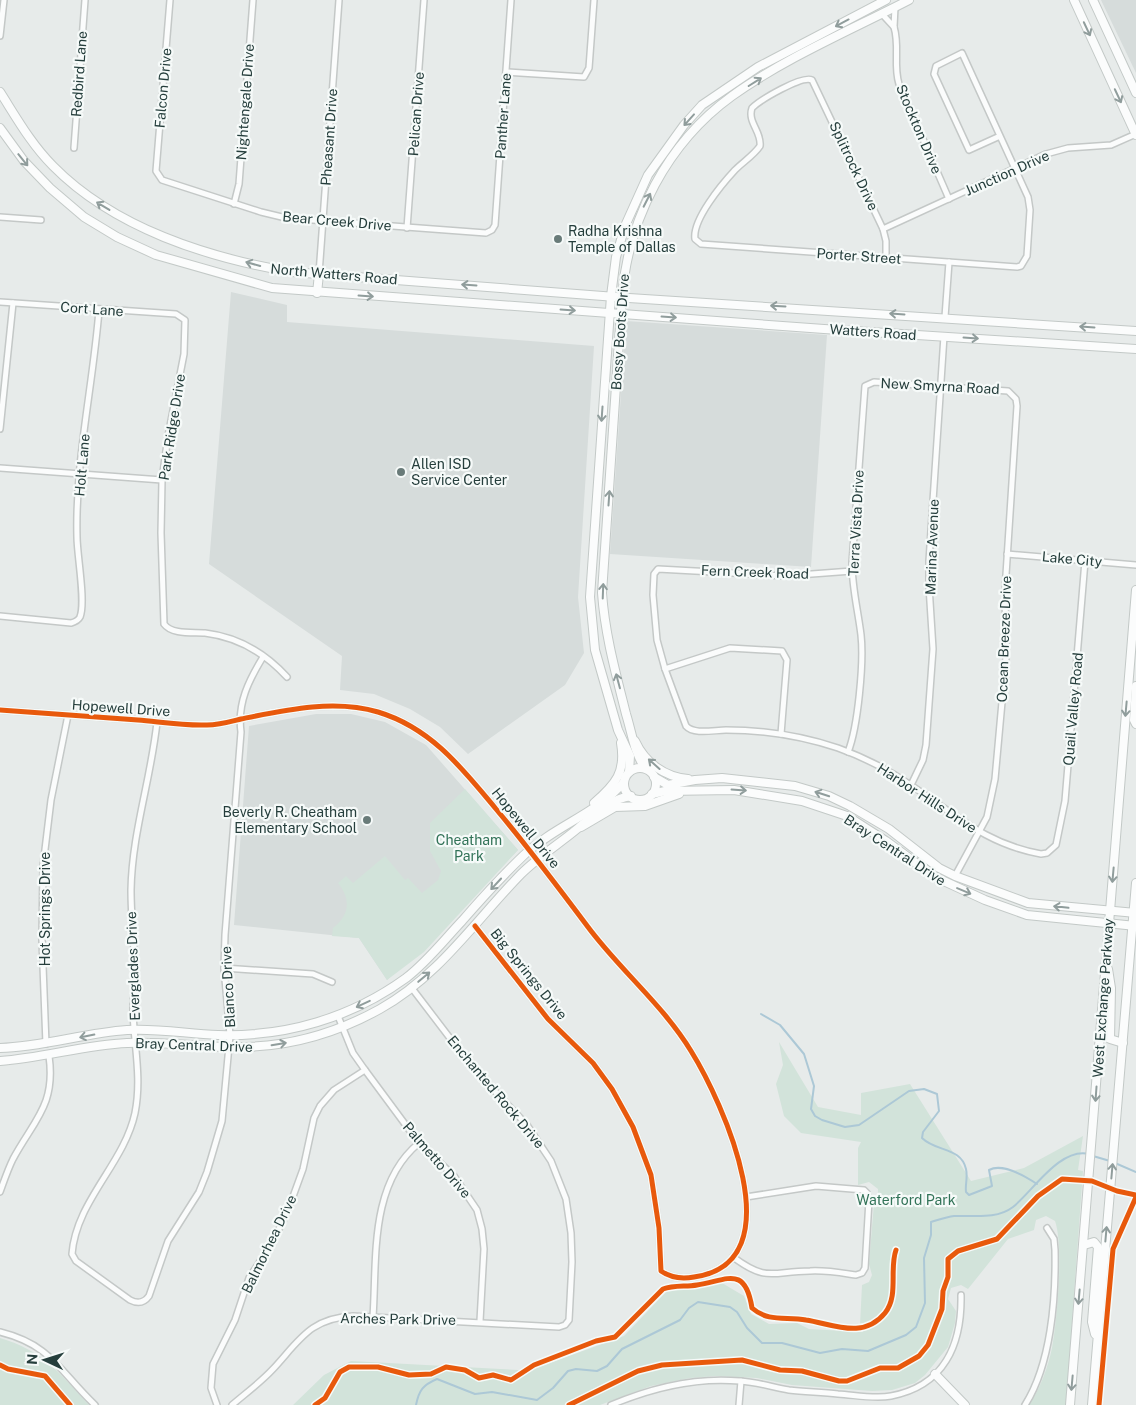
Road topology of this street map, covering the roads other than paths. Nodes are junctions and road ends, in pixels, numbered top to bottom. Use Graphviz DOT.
graph roads {
  1 [pos="4,0"];
  2 [pos="85,0"];
  3 [pos="170,0"];
  4 [pos="253,0"];
  5 [pos="339,0"];
  6 [pos="424,0"];
  7 [pos="511,0"];
  8 [pos="594,0"];
  9 [pos="886,0"];
  10 [pos="909,0"];
  11 [pos="1074,0"];
  12 [pos="1093,0"];
  13 [pos="876,2"];
  14 [pos="893,4"];
  15 [pos="882,14"];
  16 [pos="894,27"];
  17 [pos="0,36"];
  18 [pos="506,72"];
  19 [pos="726,88"];
  20 [pos="0,92"];
  21 [pos="1136,93"];
  22 [pos="731,96"];
  23 [pos="0,128"];
  24 [pos="1136,134"];
  25 [pos="1000,136"];
  26 [pos="74,148"];
  27 [pos="1015,169"];
  28 [pos="158,176"];
  29 [pos="949,199"];
  30 [pos="234,204"];
  31 [pos="0,217"];
  32 [pos="41,220"];
  33 [pos="323,221"];
  34 [pos="407,228"];
  35 [pos="883,229"];
  36 [pos="492,230"];
  37 [pos="695,239"];
  38 [pos="886,258"];
  39 [pos="949,262"];
  40 [pos="319,274"];
  41 [pos="317,293"];
  42 [pos="611,296"];
  43 [pos="622,297"];
  44 [pos="0,302"];
  45 [pos="13,303"];
  46 [pos="99,310"];
  47 [pos="610,313"];
  48 [pos="620,314"];
  49 [pos="184,318"];
  50 [pos="945,318"];
  51 [pos="1136,330"];
  52 [pos="944,336"];
  53 [pos="1136,348"];
  54 [pos="868,384"];
  55 [pos="941,386"];
  56 [pos="1013,394"];
  57 [pos="0,429"];
  58 [pos="0,468"];
  59 [pos="80,474"];
  60 [pos="162,480"];
  61 [pos="1007,554"];
  62 [pos="1085,560"];
  63 [pos="1136,565"];
  64 [pos="852,571"];
  65 [pos="1136,590"];
  66 [pos="1135,607"];
  67 [pos="0,616"];
  68 [pos="263,656"];
  69 [pos="664,669"];
  70 [pos="286,677"];
  71 [pos="1136,686"];
  72 [pos="0,710"];
  73 [pos="68,715"];
  74 [pos="239,719"];
  75 [pos="157,722"];
  76 [pos="1136,724"];
  77 [pos="630,727"];
  78 [pos="618,730"];
  79 [pos="781,734"];
  80 [pos="848,752"];
  81 [pos="645,768"];
  82 [pos="629,772"];
  83 [pos="654,777"];
  84 [pos="695,780"];
  85 [pos="624,782"];
  86 [pos="911,785"];
  87 [pos="691,791"];
  88 [pos="652,794"];
  89 [pos="631,796"];
  90 [pos="575,818"];
  91 [pos="578,829"];
  92 [pos="979,831"];
  93 [pos="530,849"];
  94 [pos="1047,853"];
  95 [pos="538,859"];
  96 [pos="955,876"];
  97 [pos="1136,883"];
  98 [pos="1110,912"];
  99 [pos="1135,913"];
  100 [pos="1109,924"];
  101 [pos="474,926"];
  102 [pos="1134,926"];
  103 [pos="1106,960"];
  104 [pos="224,968"];
  105 [pos="332,982"];
  106 [pos="411,987"];
  107 [pos="338,1016"];
  108 [pos="342,1026"];
  109 [pos="135,1030"];
  110 [pos="230,1035"];
  111 [pos="136,1042"];
  112 [pos="1123,1043"];
  113 [pos="46,1044"];
  114 [pos="0,1048"];
  115 [pos="230,1048"];
  116 [pos="49,1056"];
  117 [pos="0,1061"];
  118 [pos="365,1070"];
  119 [pos="420,1143"];
  120 [pos="0,1192"];
  121 [pos="746,1197"];
  122 [pos="1048,1228"];
  123 [pos="1084,1245"];
  124 [pos="733,1257"];
  125 [pos="668,1276"];
  126 [pos="961,1295"];
  127 [pos="141,1302"];
  128 [pos="373,1317"];
  129 [pos="480,1321"];
  130 [pos="566,1324"];
  131 [pos="0,1332"];
  132 [pos="1097,1341"];
  133 [pos="935,1374"];
  134 [pos="741,1381"];
  135 [pos="95,1405"];
  136 [pos="217,1405"];
  137 [pos="232,1405"];
  138 [pos="611,1405"];
  139 [pos="739,1405"];
  140 [pos="965,1405"];
  141 [pos="1025,1405"];
  142 [pos="1070,1405"];
  143 [pos="1092,1405"];
  1 -- 17 [label="street"];
  2 -- 26 [label="street, Redbird Lane"];
  3 -- 28 [label="street, Falcon Drive"];
  4 -- 30 [label="street, Nightengale Drive"];
  5 -- 33 [label="street, Pheasant Drive"];
  6 -- 34 [label="street, Pelican Drive"];
  7 -- 18 [label="street, Panther Lane"];
  8 -- 18 [label="street"];
  9 -- 13 [label="street, Bossy Boots Drive"];
  10 -- 14 [label="street, Bossy Boots Drive"];
  11 -- 24 [label="street, one-way"];
  12 -- 21 [label="street"];
  13 -- 15 [label="street"];
  13 -- 19 [label="street, Bossy Boots Drive, one-way"];
  14 -- 15 [label="street, Bossy Boots Drive"];
  14 -- 16 [label="street, Stockton Drive"];
  15 -- 16 [label="street"];
  22 -- 15 [label="street, Bossy Boots Drive, one-way"];
  16 -- 29 [label="street, Stockton Drive"];
  18 -- 36 [label="street, Panther Lane"];
  19 -- 22 [label="street"];
  19 -- 42 [label="street, Bossy Boots Drive, one-way"];
  40 -- 20 [label="street, North Watters Road, one-way"];
  43 -- 22 [label="street, Bossy Boots Drive, one-way"];
  23 -- 41 [label="street, North Watters Road, one-way"];
  24 -- 27 [label="street, Junction Drive"];
  25 -- 25 [label="street"];
  25 -- 27 [label="street"];
  27 -- 29 [label="street, Junction Drive"];
  27 -- 39 [label="street, Porter Street"];
  28 -- 30 [label="street, Bear Creek Drive"];
  29 -- 35 [label="street, Junction Drive"];
  30 -- 33 [label="street, Bear Creek Drive"];
  31 -- 32 [label="street"];
  33 -- 34 [label="street, Bear Creek Drive"];
  33 -- 40 [label="street, Pheasant Drive"];
  34 -- 36 [label="street, Bear Creek Drive"];
  35 -- 37 [label="street, Splitrock Drive"];
  35 -- 38 [label="street, Splitrock Drive"];
  37 -- 38 [label="street, Porter Street"];
  38 -- 39 [label="street, Porter Street"];
  39 -- 50 [label="street"];
  40 -- 41 [label="street"];
  42 -- 40 [label="street, North Watters Road, one-way"];
  41 -- 47 [label="street, North Watters Road, one-way"];
  42 -- 43 [label="street, Watters Road"];
  42 -- 47 [label="street, Bossy Boots Drive"];
  43 -- 48 [label="street, Bossy Boots Drive"];
  50 -- 43 [label="street, Watters Road, one-way"];
  44 -- 45 [label="street, Cort Lane"];
  45 -- 46 [label="street, Cort Lane"];
  45 -- 57 [label="street"];
  46 -- 49 [label="street, Cort Lane"];
  46 -- 59 [label="street, Holt Lane"];
  47 -- 48 [label="street, Watters Road"];
  47 -- 78 [label="street, Bossy Boots Drive, one-way"];
  48 -- 52 [label="street, Watters Road, one-way"];
  77 -- 48 [label="street, Bossy Boots Drive, one-way"];
  49 -- 60 [label="street, Park Ridge Drive"];
  51 -- 50 [label="street, Watters Road, one-way"];
  52 -- 53 [label="street, Watters Road, one-way"];
  52 -- 55 [label="street, Marina Avenue"];
  54 -- 55 [label="street, New Smyrna Road"];
  54 -- 64 [label="street, Terra Vista Drive"];
  55 -- 56 [label="street, New Smyrna Road"];
  55 -- 86 [label="street, Marina Avenue"];
  56 -- 61 [label="street, Ocean Breeze Drive"];
  58 -- 59 [label="street"];
  59 -- 60 [label="street"];
  59 -- 67 [label="street, Holt Lane"];
  60 -- 68 [label="street, Park Ridge Drive"];
  61 -- 62 [label="street, Lake City"];
  61 -- 92 [label="street, Ocean Breeze Drive"];
  62 -- 63 [label="street, Lake City"];
  62 -- 94 [label="street, Quail Valley Road"];
  64 -- 69 [label="street, Fern Creek Road"];
  64 -- 80 [label="street, Terra Vista Drive"];
  65 -- 66 [label="street, West Exchange Parkway"];
  66 -- 98 [label="street, West Exchange Parkway, one-way"];
  68 -- 70 [label="street"];
  68 -- 74 [label="street, Blanco Drive"];
  69 -- 79 [label="street, Harbor Hills Drive"];
  69 -- 79 [label="street"];
  71 -- 76 [label="street"];
  72 -- 73 [label="street, Hopewell Drive"];
  73 -- 75 [label="street, Hopewell Drive"];
  73 -- 113 [label="street, Hot Springs Drive"];
  74 -- 75 [label="street, Hopewell Drive"];
  74 -- 93 [label="street, Hopewell Drive"];
  74 -- 104 [label="street, Blanco Drive"];
  75 -- 109 [label="street, Everglades Drive"];
  77 -- 81 [label="street, Bossy Boots Drive"];
  84 -- 77 [label="street, one-way"];
  78 -- 82 [label="street, Bossy Boots Drive"];
  78 -- 90 [label="street"];
  79 -- 80 [label="street, Harbor Hills Drive"];
  80 -- 86 [label="street, Harbor Hills Drive"];
  81 -- 82 [label="street"];
  81 -- 83 [label="street"];
  82 -- 85 [label="street"];
  83 -- 84 [label="street, Bray Central Drive"];
  83 -- 88 [label="street"];
  96 -- 84 [label="street, Bray Central Drive, one-way"];
  85 -- 89 [label="street"];
  85 -- 90 [label="street, Bray Central Drive"];
  86 -- 92 [label="street, Harbor Hills Drive"];
  87 -- 88 [label="street, Bray Central Drive"];
  87 -- 91 [label="street"];
  87 -- 100 [label="street, Bray Central Drive, one-way"];
  88 -- 89 [label="street"];
  89 -- 91 [label="street, Bray Central Drive"];
  90 -- 93 [label="street, Bray Central Drive"];
  91 -- 95 [label="street, Bray Central Drive"];
  92 -- 94 [label="street, Harbor Hills Drive"];
  92 -- 96 [label="street, Ocean Breeze Drive"];
  93 -- 95 [label="street, Hopewell Drive"];
  93 -- 107 [label="street, Bray Central Drive, one-way"];
  95 -- 101 [label="street, Bray Central Drive"];
  95 -- 121 [label="street, Hopewell Drive"];
  98 -- 96 [label="street, Bray Central Drive, one-way"];
  97 -- 99 [label="street, West Exchange Parkway"];
  98 -- 99 [label="street, Bray Central Drive"];
  98 -- 100 [label="street, West Exchange Parkway"];
  99 -- 102 [label="street, West Exchange Parkway"];
  100 -- 102 [label="street, Bray Central Drive"];
  100 -- 103 [label="street, West Exchange Parkway"];
  106 -- 101 [label="street, Bray Central Drive, one-way"];
  101 -- 125 [label="street, Big Springs Drive"];
  102 -- 112 [label="street, West Exchange Parkway"];
  103 -- 112 [label="street"];
  103 -- 123 [label="street, West Exchange Parkway, one-way"];
  104 -- 105 [label="street"];
  104 -- 110 [label="street, Blanco Drive"];
  106 -- 108 [label="street, Bray Central Drive"];
  106 -- 130 [label="street, Enchanted Rock Drive"];
  107 -- 108 [label="street, Palmetto Drive"];
  107 -- 110 [label="street, Bray Central Drive"];
  115 -- 108 [label="street, Bray Central Drive, one-way"];
  108 -- 118 [label="street, Palmetto Drive"];
  109 -- 110 [label="street, Bray Central Drive"];
  109 -- 111 [label="street, Everglades Drive"];
  109 -- 113 [label="street, Bray Central Drive, one-way"];
  110 -- 115 [label="street, Blanco Drive"];
  111 -- 115 [label="street, Bray Central Drive"];
  111 -- 116 [label="street, Bray Central Drive"];
  111 -- 127 [label="street, Everglades Drive"];
  132 -- 112 [label="street, West Exchange Parkway, one-way"];
  113 -- 114 [label="street, Bray Central Drive"];
  115 -- 127 [label="street, Blanco Drive"];
  116 -- 117 [label="street, Bray Central Drive"];
  116 -- 120 [label="street"];
  118 -- 119 [label="street, Palmetto Drive"];
  118 -- 136 [label="street, Balmorhea Drive"];
  119 -- 128 [label="street"];
  119 -- 129 [label="street, Palmetto Drive"];
  121 -- 124 [label="street, Hopewell Drive"];
  121 -- 124 [label="street"];
  122 -- 141 [label="street"];
  123 -- 132 [label="street"];
  123 -- 142 [label="street, West Exchange Parkway, one-way"];
  124 -- 125 [label="street, Hopewell Drive"];
  126 -- 133 [label="street"];
  128 -- 129 [label="street, Arches Park Drive"];
  128 -- 137 [label="street, Arches Park Drive"];
  129 -- 130 [label="street, Arches Park Drive"];
  131 -- 135 [label="street"];
  132 -- 143 [label="street, West Exchange Parkway"];
  133 -- 134 [label="street"];
  133 -- 140 [label="street"];
  134 -- 138 [label="street"];
  134 -- 139 [label="street"];
}
